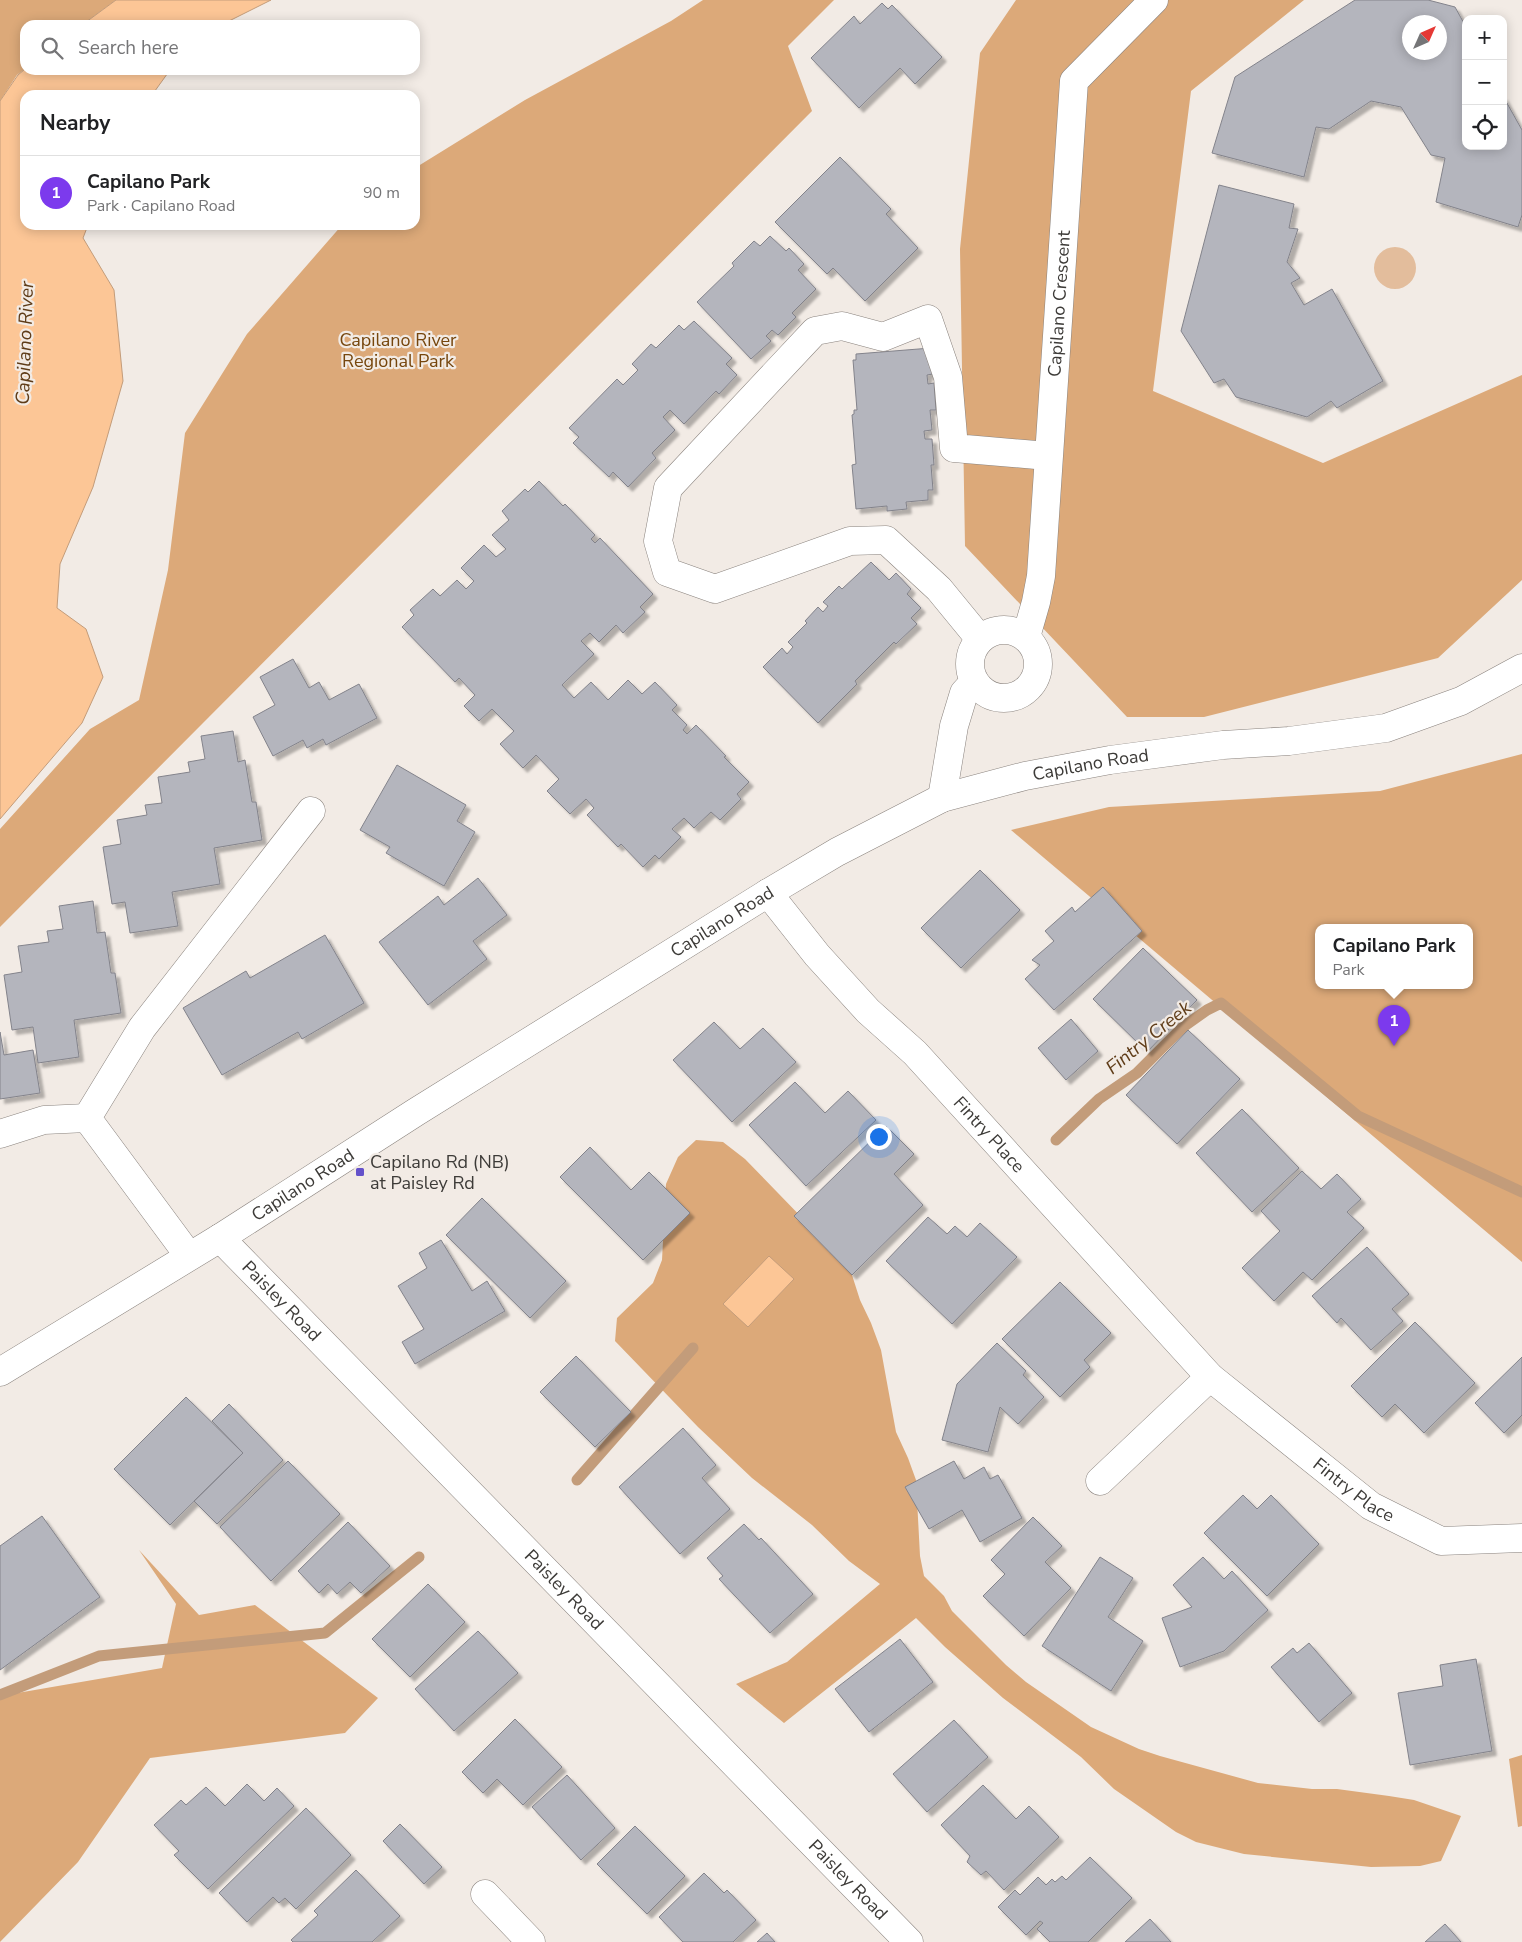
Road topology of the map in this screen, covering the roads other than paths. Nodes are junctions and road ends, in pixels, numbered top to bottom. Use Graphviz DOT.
graph roads {
  1 [pos="1154,0"];
  2 [pos="1048,456"];
  3 [pos="1026,637"];
  4 [pos="980,639"];
  5 [pos="1522,668"];
  6 [pos="974,682"];
  7 [pos="942,798"];
  8 [pos="311,811"];
  9 [pos="768,893"];
  10 [pos="87,1118"];
  11 [pos="0,1134"];
  12 [pos="220,1238"];
  13 [pos="190,1256"];
  14 [pos="0,1372"];
  15 [pos="1210,1377"];
  16 [pos="1100,1481"];
  17 [pos="1522,1538"];
  18 [pos="485,1894"];
  19 [pos="530,1942"];
  20 [pos="908,1942"];
  1 -- 2 [label="street, Capilano Crescent"];
  2 -- 3 [label="street, Capilano Crescent"];
  2 -- 4 [label="street"];
  3 -- 4 [label="street"];
  3 -- 6 [label="street"];
  4 -- 6 [label="street"];
  5 -- 7 [label="street, Capilano Road"];
  6 -- 7 [label="street"];
  7 -- 9 [label="street, Capilano Road"];
  8 -- 10 [label="street"];
  9 -- 12 [label="street, Capilano Road"];
  9 -- 15 [label="street, Fintry Place"];
  10 -- 11 [label="street"];
  10 -- 13 [label="street"];
  12 -- 13 [label="street, Capilano Road"];
  12 -- 20 [label="street, Paisley Road"];
  13 -- 14 [label="street, Capilano Road"];
  15 -- 16 [label="street"];
  15 -- 17 [label="street, Fintry Place"];
  18 -- 19 [label="street"];
}
